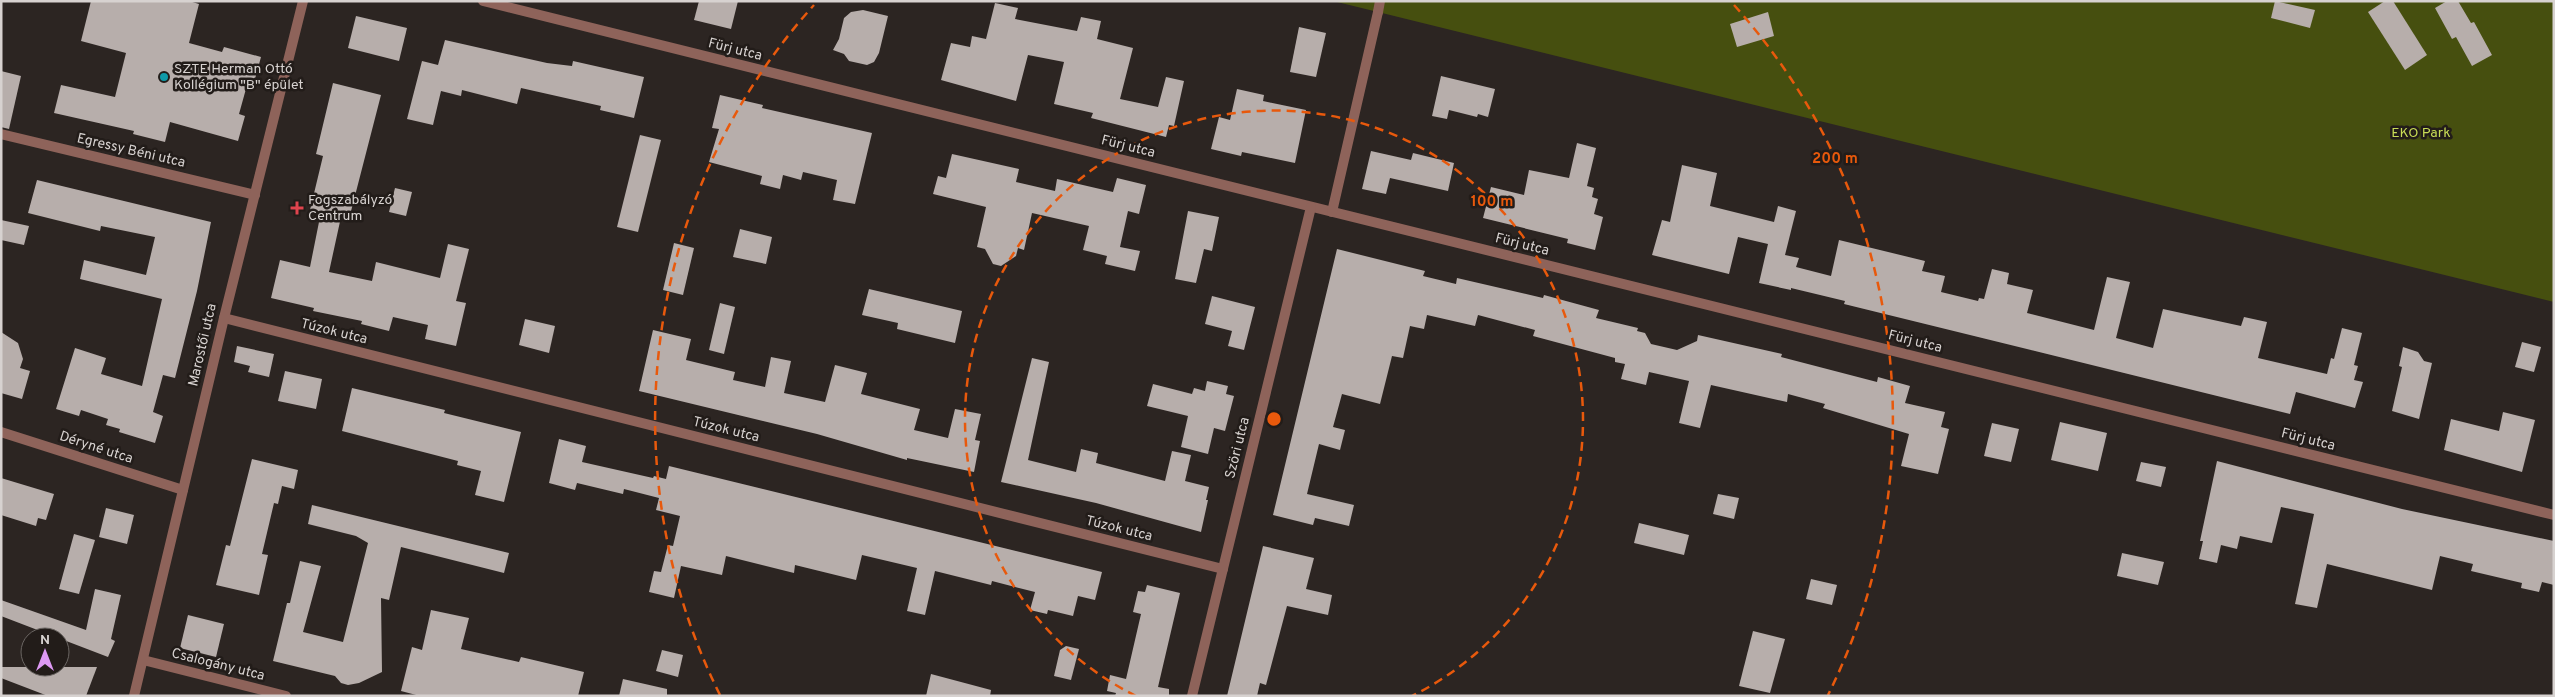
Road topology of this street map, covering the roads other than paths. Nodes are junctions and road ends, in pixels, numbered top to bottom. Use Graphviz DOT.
graph roads {
  1 [pos="303,1"];
  2 [pos="483,1"];
  3 [pos="1380,1"];
  4 [pos="1,134"];
  5 [pos="255,195"];
  6 [pos="1311,207"];
  7 [pos="1332,212"];
  8 [pos="224,318"];
  9 [pos="1,432"];
  10 [pos="183,490"];
  11 [pos="2554,515"];
  12 [pos="1222,569"];
  13 [pos="143,660"];
  14 [pos="134,696"];
  15 [pos="286,696"];
  16 [pos="1192,696"];
  1 -- 5 [label="street, Marostői utca"];
  2 -- 6 [label="street, Fürj utca"];
  3 -- 7 [label="street"];
  4 -- 5 [label="street, Egressy Béni utca"];
  5 -- 8 [label="street, Marostői utca"];
  6 -- 7 [label="street, Fürj utca"];
  6 -- 12 [label="street, Szöri utca"];
  7 -- 11 [label="street, Fürj utca"];
  8 -- 10 [label="street, Marostői utca"];
  8 -- 12 [label="street, Túzok utca"];
  9 -- 10 [label="street, Déryné utca"];
  10 -- 13 [label="street, Marostői utca"];
  12 -- 16 [label="street, Szöri utca"];
  13 -- 14 [label="street, Marostői utca"];
  13 -- 15 [label="street, Csalogány utca"];
}
